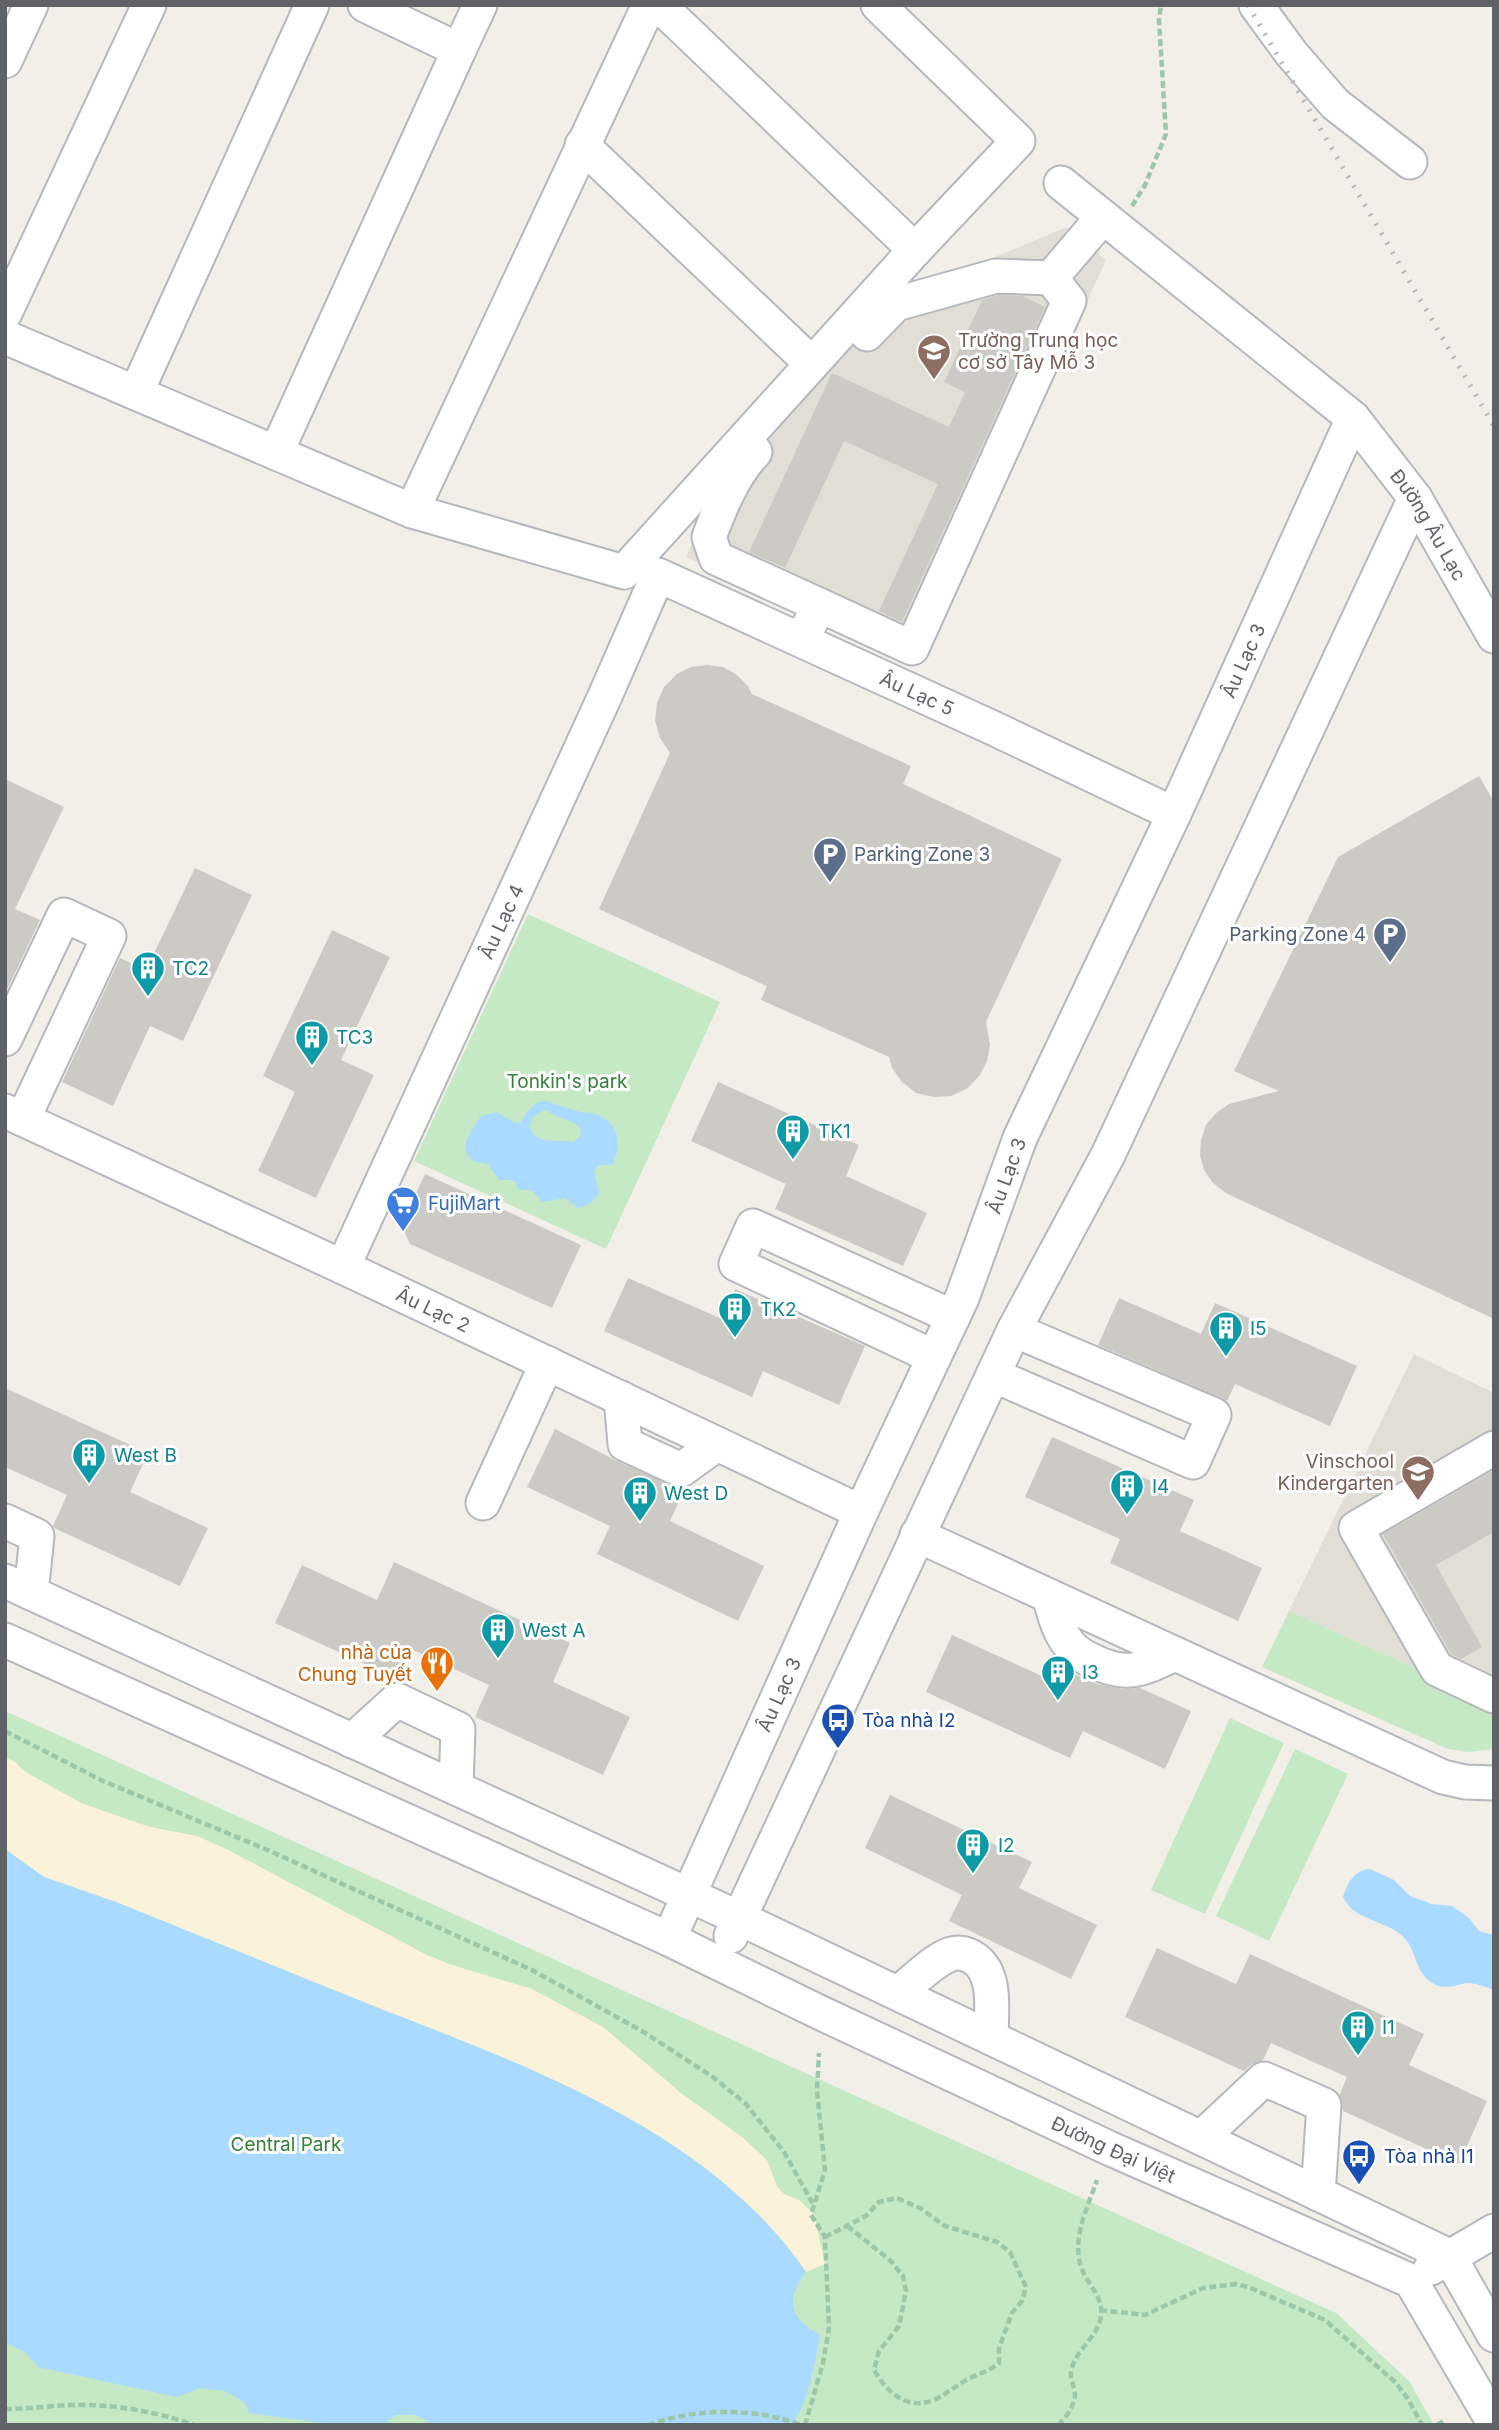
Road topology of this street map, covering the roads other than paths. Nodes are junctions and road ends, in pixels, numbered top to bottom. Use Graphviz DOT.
graph roads {
  1 [pos="31,5"];
  2 [pos="149,5"];
  3 [pos="312,5"];
  4 [pos="365,5"];
  5 [pos="480,5"];
  6 [pos="649,5"];
  7 [pos="659,5"];
  8 [pos="878,5"];
  9 [pos="1256,5"];
  10 [pos="459,50"];
  11 [pos="5,61"];
  12 [pos="582,145"];
  13 [pos="1410,162"];
  14 [pos="1061,183"];
  15 [pos="1117,223"];
  16 [pos="915,250"];
  17 [pos="1051,278"];
  18 [pos="5,313"];
  19 [pos="5,337"];
  20 [pos="812,364"];
  21 [pos="136,393"];
  22 [pos="1353,418"];
  23 [pos="276,453"];
  24 [pos="1415,498"];
  25 [pos="412,511"];
  26 [pos="657,575"];
  27 [pos="819,605"];
  28 [pos="1494,636"];
  29 [pos="802,640"];
  30 [pos="1174,814"];
  31 [pos="5,1039"];
  32 [pos="14,1115"];
  33 [pos="344,1267"];
  34 [pos="953,1317"];
  35 [pos="1014,1330"];
  36 [pos="934,1357"];
  37 [pos="547,1363"];
  38 [pos="993,1375"];
  39 [pos="1494,1448"];
  40 [pos="483,1503"];
  41 [pos="861,1512"];
  42 [pos="5,1521"];
  43 [pos="917,1535"];
  44 [pos="18,1587"];
  45 [pos="5,1640"];
  46 [pos="1494,1696"];
  47 [pos="352,1741"];
  48 [pos="1494,1783"];
  49 [pos="456,1788"];
  50 [pos="688,1895"];
  51 [pos="740,1917"];
  52 [pos="669,1939"];
  53 [pos="718,1962"];
  54 [pos="898,1993"];
  55 [pos="991,2038"];
  56 [pos="1201,2138"];
  57 [pos="1318,2194"];
  58 [pos="1494,2231"];
  59 [pos="1449,2256"];
  60 [pos="1411,2281"];
  61 [pos="1494,2335"];
  62 [pos="1494,2423"];
  1 -- 11 [label="street"];
  2 -- 18 [label="street"];
  3 -- 21 [label="street"];
  4 -- 10 [label="street"];
  5 -- 10 [label="street"];
  6 -- 12 [label="street"];
  7 -- 16 [label="street"];
  8 -- 16 [label="street"];
  9 -- 13 [label="street"];
  10 -- 23 [label="street"];
  12 -- 20 [label="street"];
  12 -- 25 [label="street"];
  14 -- 15 [label="street, Đường Âu Lạc"];
  15 -- 17 [label="street"];
  15 -- 22 [label="street, Đường Âu Lạc"];
  16 -- 20 [label="street"];
  17 -- 27 [label="street"];
  17 -- 27 [label="street"];
  19 -- 21 [label="street"];
  20 -- 25 [label="street"];
  21 -- 23 [label="street"];
  22 -- 24 [label="street, Đường Âu Lạc"];
  22 -- 30 [label="street, Âu Lạc 3"];
  23 -- 25 [label="street"];
  24 -- 28 [label="street, Đường Âu Lạc"];
  24 -- 35 [label="street"];
  26 -- 29 [label="street, Âu Lạc 5"];
  26 -- 33 [label="street, Âu Lạc 4"];
  27 -- 29 [label="street"];
  29 -- 30 [label="street, Âu Lạc 5"];
  30 -- 34 [label="street, Âu Lạc 3"];
  31 -- 32 [label="street"];
  32 -- 33 [label="street, Âu Lạc 2"];
  33 -- 37 [label="street, Âu Lạc 2"];
  34 -- 36 [label="street, Âu Lạc 3"];
  34 -- 36 [label="street"];
  35 -- 38 [label="street"];
  35 -- 38 [label="street"];
  36 -- 41 [label="street, Âu Lạc 3"];
  37 -- 40 [label="street"];
  37 -- 41 [label="street, Âu Lạc 2"];
  38 -- 43 [label="street"];
  39 -- 46 [label="street"];
  41 -- 50 [label="street, Âu Lạc 3"];
  42 -- 44 [label="street"];
  43 -- 48 [label="street"];
  43 -- 51 [label="street"];
  44 -- 47 [label="street"];
  45 -- 52 [label="street, Đường Đại Việt"];
  47 -- 49 [label="street"];
  47 -- 49 [label="street"];
  49 -- 50 [label="street"];
  50 -- 51 [label="street"];
  50 -- 52 [label="street, Âu Lạc 3"];
  51 -- 53 [label="street"];
  51 -- 54 [label="street"];
  52 -- 53 [label="street, Đường Đại Việt"];
  53 -- 60 [label="street, Đường Đại Việt"];
  54 -- 55 [label="street"];
  54 -- 55 [label="street"];
  55 -- 56 [label="street"];
  56 -- 57 [label="street"];
  56 -- 57 [label="street"];
  57 -- 59 [label="street"];
  58 -- 59 [label="street"];
  59 -- 60 [label="street"];
  59 -- 61 [label="street"];
  60 -- 62 [label="street"];
}
